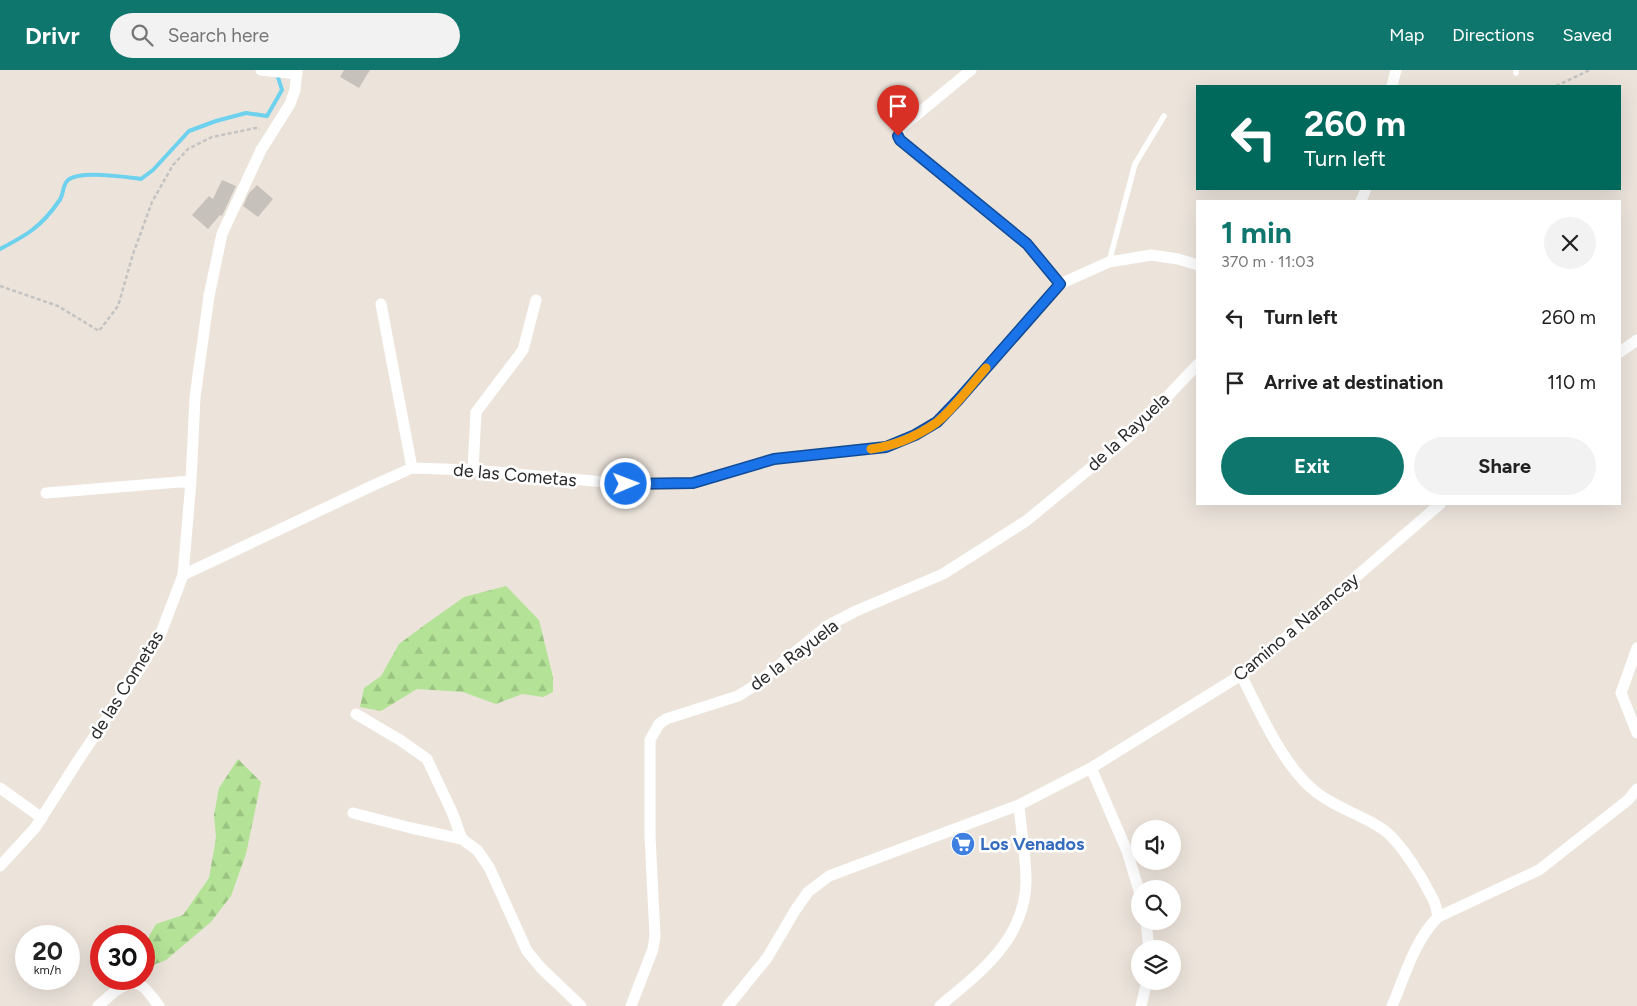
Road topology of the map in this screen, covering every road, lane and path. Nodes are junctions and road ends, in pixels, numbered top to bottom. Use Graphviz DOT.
graph roads {
  1 [pos="262,70"];
  2 [pos="971,70"];
  3 [pos="1396,70"];
  4 [pos="1590,70"];
  5 [pos="297,72"];
  6 [pos="1392,85"];
  7 [pos="1558,85"];
  8 [pos="1164,116"];
  9 [pos="271,132"];
  10 [pos="1109,262"];
  11 [pos="1196,264"];
  12 [pos="1060,284"];
  13 [pos="0,286"];
  14 [pos="536,300"];
  15 [pos="381,304"];
  16 [pos="1637,340"];
  17 [pos="1621,351"];
  18 [pos="1196,366"];
  19 [pos="412,468"];
  20 [pos="473,470"];
  21 [pos="191,481"];
  22 [pos="46,492"];
  23 [pos="1439,505"];
  24 [pos="183,575"];
  25 [pos="1637,648"];
  26 [pos="1241,675"];
  27 [pos="356,714"];
  28 [pos="1637,733"];
  29 [pos="1091,768"];
  30 [pos="0,788"];
  31 [pos="1637,789"];
  32 [pos="1019,805"];
  33 [pos="353,813"];
  34 [pos="42,818"];
  35 [pos="462,839"];
  36 [pos="2,860"];
  37 [pos="1136,880"];
  38 [pos="1438,917"];
  39 [pos="1144,990"];
  40 [pos="98,1006"];
  41 [pos="160,1006"];
  42 [pos="581,1006"];
  43 [pos="631,1006"];
  44 [pos="728,1006"];
  45 [pos="940,1006"];
  46 [pos="1141,1006"];
  47 [pos="1392,1006"];
  1 -- 5 [label="street"];
  2 -- 12 [label="street"];
  3 -- 6 [label="street"];
  4 -- 7 [label="path"];
  5 -- 9 [label="street"];
  8 -- 10 [label="lane"];
  9 -- 13 [label="path"];
  9 -- 21 [label="street"];
  10 -- 11 [label="street, de las Cometas"];
  10 -- 12 [label="street, de las Cometas"];
  12 -- 20 [label="street, de las Cometas"];
  14 -- 20 [label="street"];
  15 -- 19 [label="street"];
  16 -- 17 [label="street"];
  18 -- 43 [label="street, de la Rayuela"];
  19 -- 20 [label="street, de las Cometas"];
  19 -- 24 [label="street, de las Cometas"];
  21 -- 22 [label="street"];
  21 -- 24 [label="street"];
  23 -- 26 [label="street, Camino a Narancay"];
  24 -- 34 [label="street, de las Cometas"];
  25 -- 28 [label="street"];
  26 -- 29 [label="street, Camino a Narancay"];
  26 -- 38 [label="street"];
  27 -- 35 [label="street"];
  29 -- 32 [label="street, Camino a Narancay"];
  29 -- 37 [label="street"];
  30 -- 34 [label="street"];
  31 -- 38 [label="street"];
  32 -- 44 [label="street, Camino a Narancay"];
  32 -- 45 [label="street"];
  33 -- 35 [label="street"];
  34 -- 36 [label="street, de las Cometas"];
  35 -- 42 [label="street"];
  38 -- 47 [label="street"];
  39 -- 46 [label="street"];
  40 -- 41 [label="street"];
}
